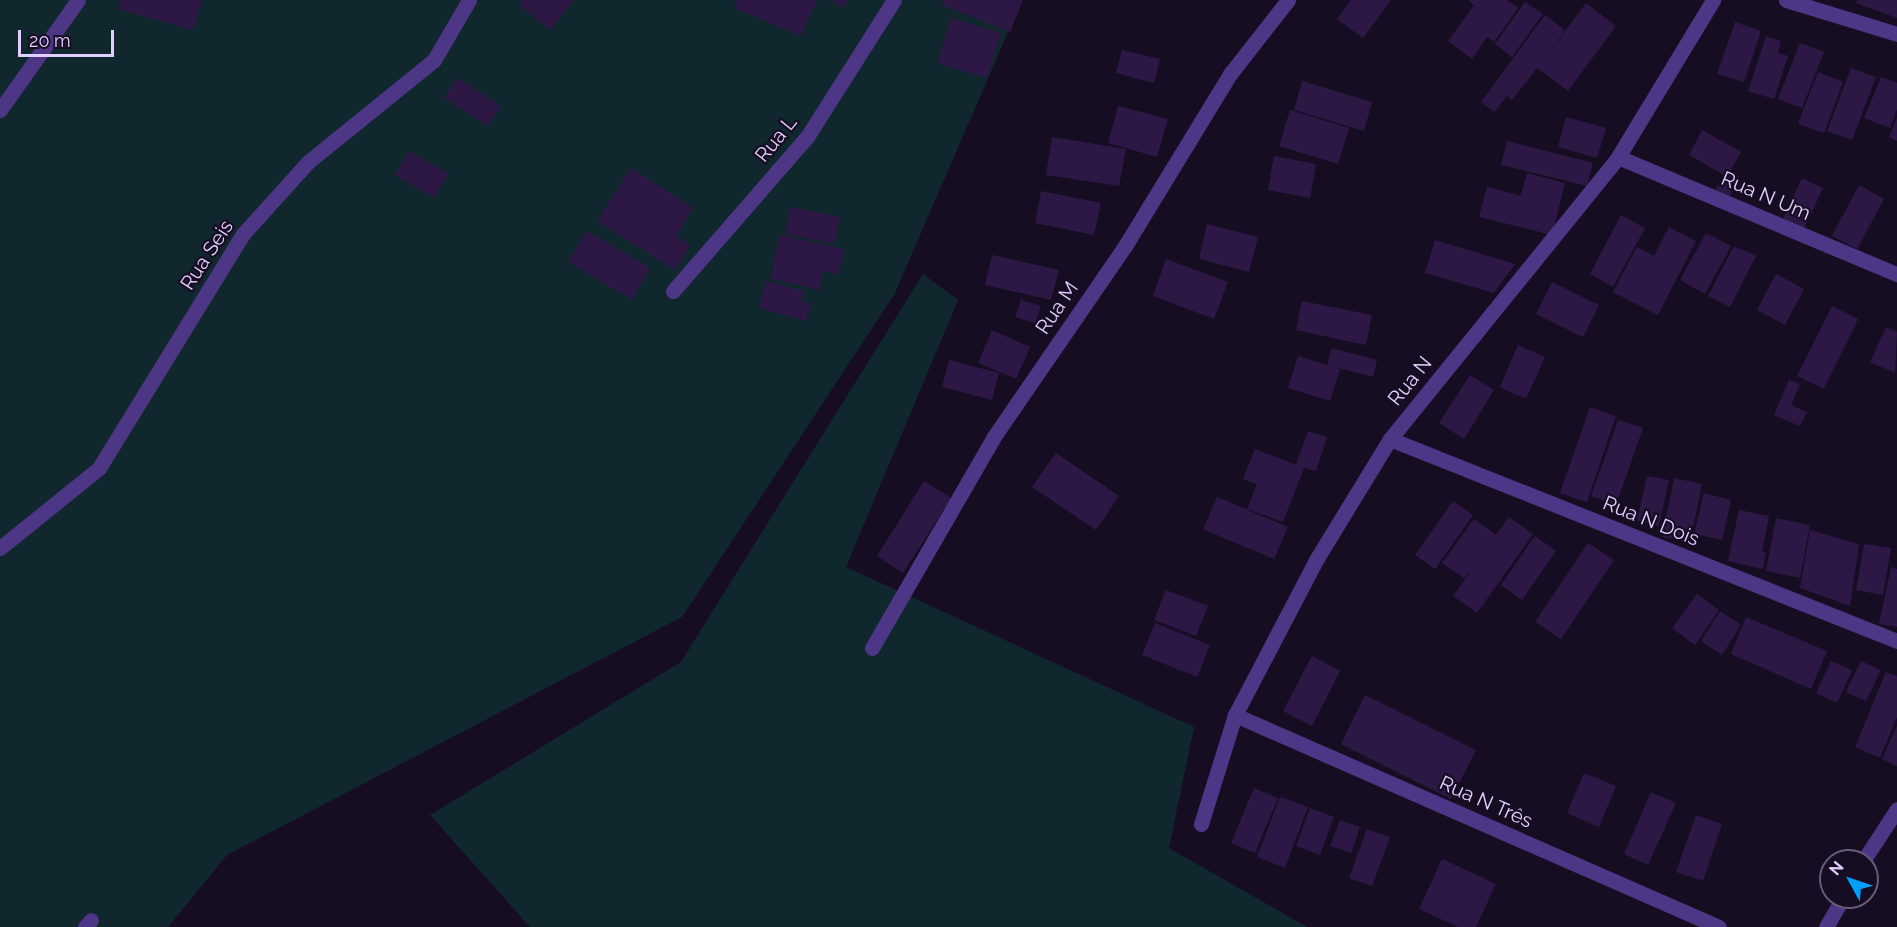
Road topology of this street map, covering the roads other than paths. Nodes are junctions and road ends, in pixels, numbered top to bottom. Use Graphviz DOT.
graph roads {
  1 [pos="78,0"];
  2 [pos="469,0"];
  3 [pos="894,0"];
  4 [pos="1288,0"];
  5 [pos="1713,0"];
  6 [pos="1786,0"];
  7 [pos="1897,33"];
  8 [pos="0,110"];
  9 [pos="1618,157"];
  10 [pos="1897,274"];
  11 [pos="673,291"];
  12 [pos="1390,439"];
  13 [pos="0,548"];
  14 [pos="1897,641"];
  15 [pos="872,648"];
  16 [pos="1235,715"];
  17 [pos="1897,809"];
  18 [pos="1201,824"];
  19 [pos="1871,849"];
  20 [pos="1836,909"];
  21 [pos="1719,927"];
  22 [pos="1826,927"];
  1 -- 8 [label="street"];
  2 -- 13 [label="street, Rua Seis"];
  3 -- 11 [label="street, Rua L"];
  4 -- 15 [label="street, Rua M"];
  5 -- 9 [label="street, Rua N"];
  6 -- 7 [label="street"];
  9 -- 10 [label="street, Rua N Um"];
  9 -- 12 [label="street, Rua N"];
  12 -- 14 [label="street, Rua N Dois"];
  12 -- 16 [label="street, Rua N"];
  16 -- 18 [label="street, Rua N"];
  16 -- 21 [label="street, Rua N Três"];
  17 -- 19 [label="street"];
  20 -- 22 [label="street"];
}
